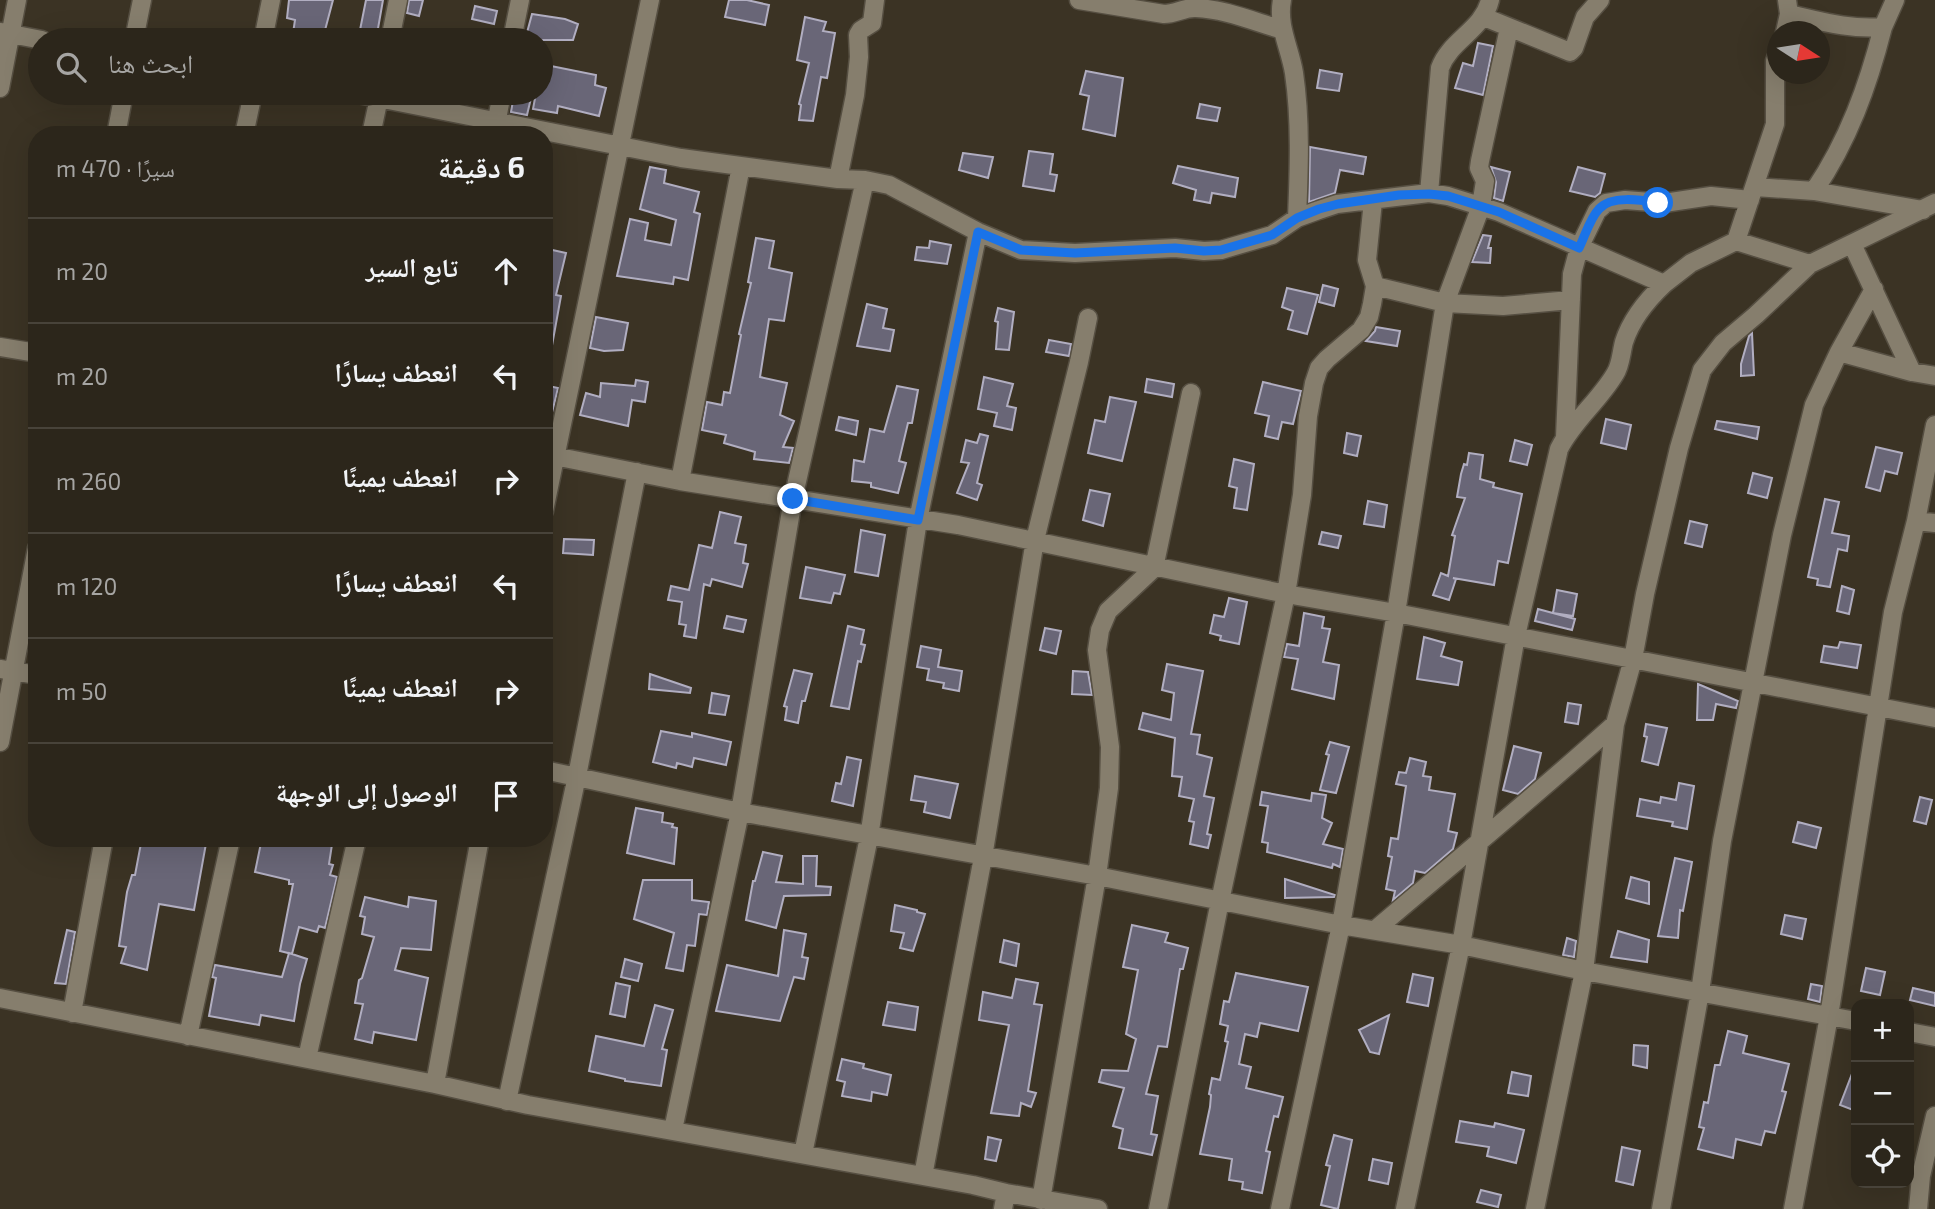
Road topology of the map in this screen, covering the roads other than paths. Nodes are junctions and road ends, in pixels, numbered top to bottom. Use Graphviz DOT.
graph roads {
  1 [pos="17,0"];
  2 [pos="142,0"];
  3 [pos="271,0"];
  4 [pos="398,0"];
  5 [pos="520,0"];
  6 [pos="650,0"];
  7 [pos="875,0"];
  8 [pos="1082,0"];
  9 [pos="1282,0"];
  10 [pos="1600,0"];
  11 [pos="1895,0"];
  12 [pos="1487,8"];
  13 [pos="1787,15"];
  14 [pos="1883,27"];
  15 [pos="136,28"];
  16 [pos="265,28"];
  17 [pos="392,28"];
  18 [pos="514,28"];
  19 [pos="1509,28"];
  20 [pos="1283,30"];
  21 [pos="5,33"];
  22 [pos="28,37"];
  23 [pos="1775,84"];
  24 [pos="0,88"];
  25 [pos="122,105"];
  26 [pos="250,105"];
  27 [pos="377,105"];
  28 [pos="414,105"];
  29 [pos="500,105"];
  30 [pos="118,126"];
  31 [pos="246,126"];
  32 [pos="374,126"];
  33 [pos="489,126"];
  34 [pos="496,126"];
  35 [pos="553,135"];
  36 [pos="619,144"];
  37 [pos="741,166"];
  38 [pos="838,179"];
  39 [pos="865,180"];
  40 [pos="1814,191"];
  41 [pos="1429,194"];
  42 [pos="1753,194"];
  43 [pos="1373,201"];
  44 [pos="1481,206"];
  45 [pos="1929,206"];
  46 [pos="1297,218"];
  47 [pos="978,232"];
  48 [pos="1736,241"];
  49 [pos="1852,244"];
  50 [pos="1579,248"];
  51 [pos="1810,264"];
  52 [pos="1664,284"];
  53 [pos="1375,286"];
  54 [pos="1874,289"];
  55 [pos="1571,300"];
  56 [pos="1445,303"];
  57 [pos="1088,318"];
  58 [pos="0,346"];
  59 [pos="28,351"];
  60 [pos="1839,352"];
  61 [pos="1912,373"];
  62 [pos="1935,376"];
  63 [pos="1191,393"];
  64 [pos="1935,425"];
  65 [pos="1565,437"];
  66 [pos="553,441"];
  67 [pos="553,456"];
  68 [pos="637,472"];
  69 [pos="680,481"];
  70 [pos="793,499"];
  71 [pos="918,520"];
  72 [pos="1916,522"];
  73 [pos="1935,523"];
  74 [pos="1035,540"];
  75 [pos="1154,568"];
  76 [pos="28,583"];
  77 [pos="1286,594"];
  78 [pos="1396,613"];
  79 [pos="1516,636"];
  80 [pos="1633,659"];
  81 [pos="6,670"];
  82 [pos="28,674"];
  83 [pos="1753,681"];
  84 [pos="1877,705"];
  85 [pos="1935,718"];
  86 [pos="1615,724"];
  87 [pos="0,742"];
  88 [pos="553,772"];
  89 [pos="577,776"];
  90 [pos="740,813"];
  91 [pos="869,837"];
  92 [pos="1479,841"];
  93 [pos="102,847"];
  94 [pos="229,847"];
  95 [pos="355,847"];
  96 [pos="478,847"];
  97 [pos="983,857"];
  98 [pos="1097,876"];
  99 [pos="1220,901"];
  100 [pos="1341,925"];
  101 [pos="1375,930"];
  102 [pos="1461,945"];
  103 [pos="1584,971"];
  104 [pos="1700,992"];
  105 [pos="0,998"];
  106 [pos="72,1013"];
  107 [pos="1829,1016"];
  108 [pos="1851,1020"];
  109 [pos="1914,1033"];
  110 [pos="188,1036"];
  111 [pos="1935,1037"];
  112 [pos="307,1058"];
  113 [pos="435,1084"];
  114 [pos="507,1101"];
  115 [pos="1935,1116"];
  116 [pos="673,1130"];
  117 [pos="803,1154"];
  118 [pos="923,1176"];
  119 [pos="1041,1200"];
  120 [pos="1004,1201"];
  121 [pos="1098,1209"];
  122 [pos="1158,1209"];
  123 [pos="1280,1209"];
  124 [pos="1405,1209"];
  125 [pos="1535,1209"];
  126 [pos="1661,1209"];
  127 [pos="1793,1209"];
  128 [pos="1917,1209"];
  1 -- 21 [label="street"];
  2 -- 15 [label="street"];
  3 -- 16 [label="street"];
  4 -- 17 [label="street"];
  5 -- 18 [label="street"];
  6 -- 36 [label="street"];
  7 -- 38 [label="street"];
  8 -- 20 [label="street"];
  9 -- 20 [label="street"];
  10 -- 19 [label="street"];
  11 -- 14 [label="street"];
  12 -- 19 [label="street"];
  12 -- 41 [label="street"];
  13 -- 14 [label="street"];
  14 -- 40 [label="street"];
  19 -- 44 [label="street"];
  20 -- 46 [label="street"];
  21 -- 22 [label="street"];
  21 -- 24 [label="street"];
  23 -- 42 [label="street"];
  25 -- 30 [label="street"];
  26 -- 31 [label="street"];
  27 -- 32 [label="street"];
  28 -- 33 [label="street"];
  29 -- 34 [label="street"];
  35 -- 36 [label="street"];
  36 -- 37 [label="street"];
  36 -- 66 [label="street"];
  37 -- 38 [label="street"];
  37 -- 69 [label="street"];
  38 -- 39 [label="street"];
  39 -- 47 [label="street"];
  39 -- 70 [label="street"];
  40 -- 42 [label="street"];
  40 -- 45 [label="street"];
  41 -- 43 [label="street"];
  41 -- 44 [label="street"];
  42 -- 48 [label="street"];
  42 -- 50 [label="street"];
  43 -- 46 [label="street"];
  43 -- 53 [label="street"];
  44 -- 50 [label="street"];
  44 -- 56 [label="street"];
  45 -- 49 [label="street"];
  46 -- 47 [label="street"];
  47 -- 71 [label="street"];
  48 -- 51 [label="street"];
  48 -- 52 [label="street"];
  49 -- 51 [label="street"];
  49 -- 54 [label="street"];
  50 -- 52 [label="street"];
  50 -- 55 [label="street"];
  51 -- 80 [label="street"];
  52 -- 65 [label="street"];
  53 -- 56 [label="street"];
  53 -- 77 [label="street"];
  54 -- 60 [label="street"];
  54 -- 61 [label="street"];
  55 -- 56 [label="street"];
  55 -- 65 [label="street"];
  56 -- 78 [label="street"];
  57 -- 74 [label="street"];
  58 -- 59 [label="street"];
  60 -- 61 [label="street"];
  60 -- 83 [label="street"];
  61 -- 62 [label="street"];
  63 -- 75 [label="street"];
  64 -- 72 [label="street"];
  65 -- 79 [label="street"];
  67 -- 68 [label="street"];
  68 -- 69 [label="street"];
  68 -- 89 [label="street"];
  69 -- 70 [label="street"];
  70 -- 71 [label="street"];
  70 -- 90 [label="street"];
  71 -- 74 [label="street"];
  71 -- 91 [label="street"];
  72 -- 73 [label="street"];
  72 -- 84 [label="street"];
  74 -- 75 [label="street"];
  74 -- 97 [label="street"];
  75 -- 77 [label="street"];
  75 -- 98 [label="street"];
  76 -- 81 [label="street"];
  77 -- 78 [label="street"];
  77 -- 99 [label="street"];
  78 -- 79 [label="street"];
  78 -- 100 [label="street"];
  79 -- 80 [label="street"];
  79 -- 92 [label="street"];
  80 -- 83 [label="street"];
  80 -- 86 [label="street"];
  81 -- 82 [label="street"];
  81 -- 87 [label="street"];
  83 -- 84 [label="street"];
  83 -- 104 [label="street"];
  84 -- 85 [label="street"];
  84 -- 107 [label="street"];
  86 -- 92 [label="street"];
  86 -- 103 [label="street"];
  88 -- 89 [label="street"];
  89 -- 90 [label="street"];
  89 -- 114 [label="street"];
  90 -- 91 [label="street"];
  90 -- 116 [label="street"];
  91 -- 97 [label="street"];
  91 -- 117 [label="street"];
  92 -- 101 [label="street"];
  92 -- 102 [label="street"];
  93 -- 106 [label="street"];
  94 -- 110 [label="street"];
  95 -- 112 [label="street"];
  96 -- 113 [label="street"];
  97 -- 98 [label="street"];
  97 -- 118 [label="street"];
  98 -- 99 [label="street"];
  98 -- 119 [label="street"];
  99 -- 100 [label="street"];
  99 -- 122 [label="street"];
  100 -- 101 [label="street"];
  100 -- 123 [label="street"];
  101 -- 102 [label="street"];
  102 -- 103 [label="street"];
  102 -- 124 [label="street"];
  103 -- 104 [label="street"];
  103 -- 125 [label="street"];
  104 -- 107 [label="street"];
  104 -- 126 [label="street"];
  105 -- 106 [label="street"];
  106 -- 110 [label="street"];
  107 -- 108 [label="street"];
  107 -- 127 [label="street"];
  109 -- 111 [label="street"];
  110 -- 112 [label="street"];
  112 -- 113 [label="street"];
  113 -- 114 [label="street"];
  114 -- 116 [label="street"];
  115 -- 128 [label="street"];
  116 -- 117 [label="street"];
  117 -- 118 [label="street"];
  118 -- 120 [label="street"];
  119 -- 120 [label="street"];
  119 -- 121 [label="street"];
}
